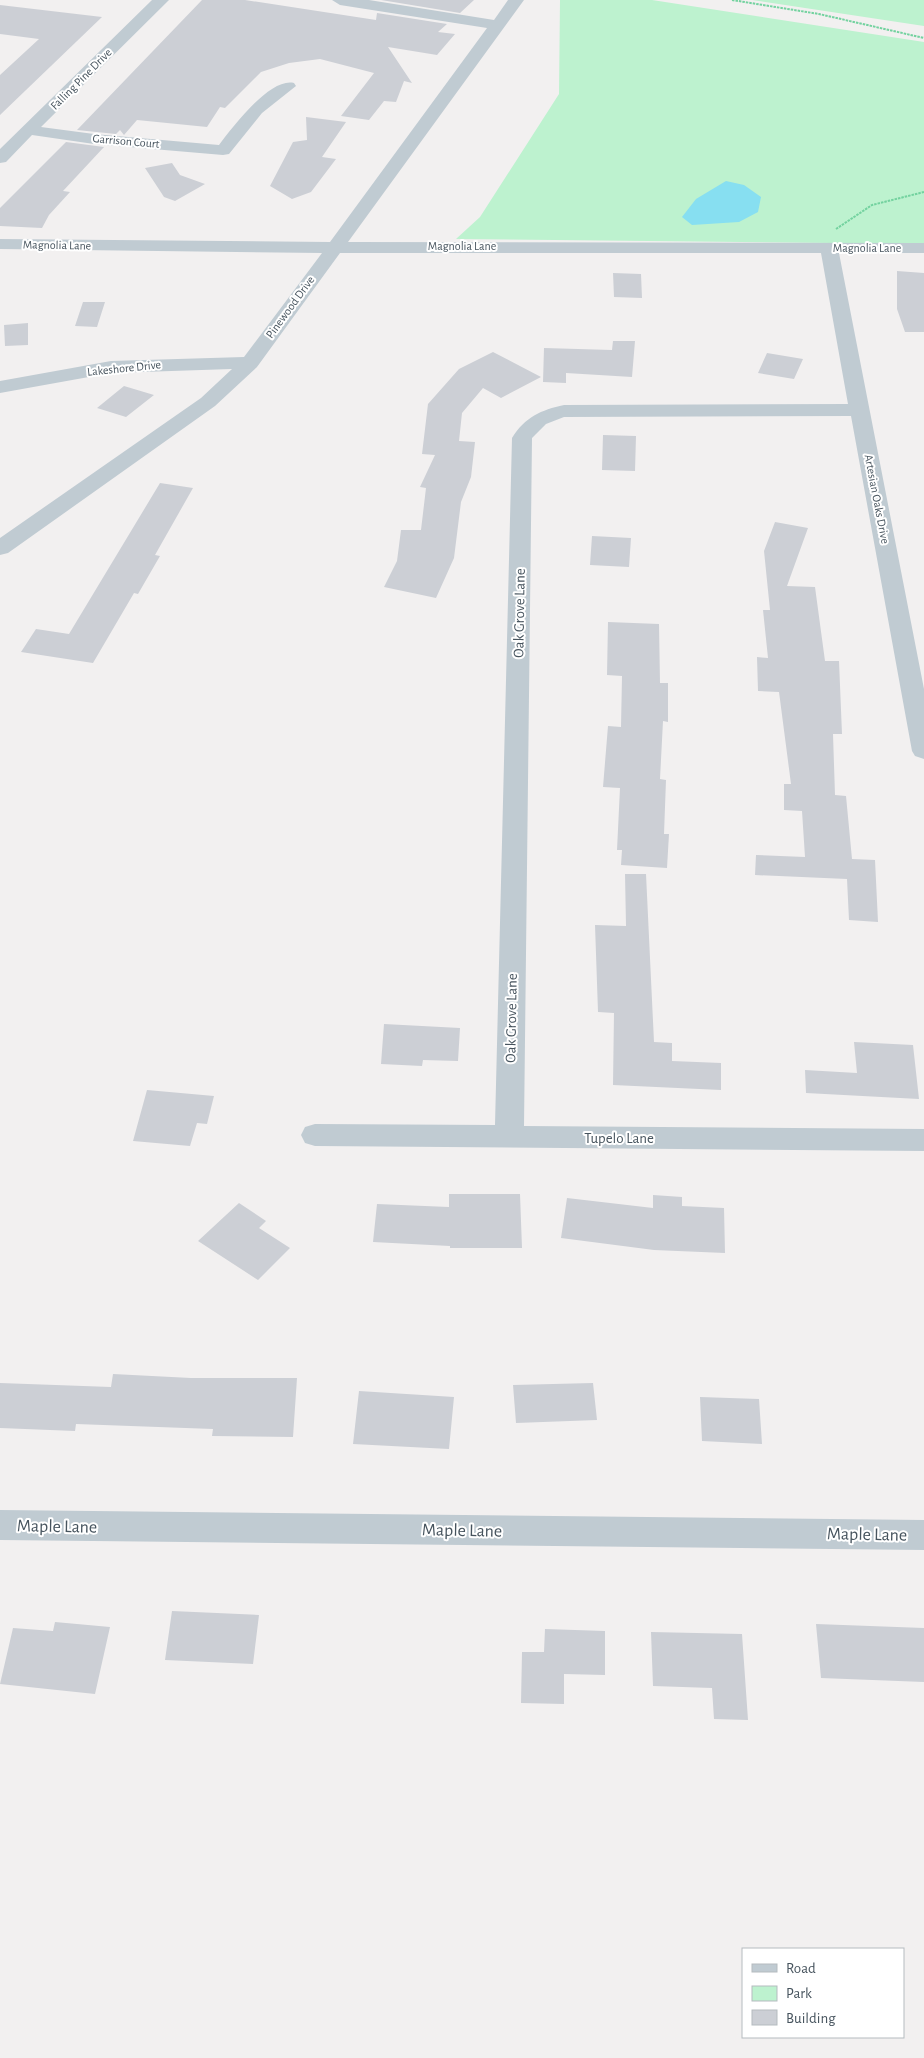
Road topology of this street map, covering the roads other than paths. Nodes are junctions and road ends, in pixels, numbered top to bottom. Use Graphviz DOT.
graph roads {
  1 [pos="162,0"];
  2 [pos="340,0"];
  3 [pos="516,0"];
  4 [pos="497,25"];
  5 [pos="288,86"];
  6 [pos="29,130"];
  7 [pos="0,158"];
  8 [pos="0,244"];
  9 [pos="334,246"];
  10 [pos="829,248"];
  11 [pos="924,248"];
  12 [pos="250,363"];
  13 [pos="0,387"];
  14 [pos="860,410"];
  15 [pos="0,548"];
  16 [pos="924,751"];
  17 [pos="315,1135"];
  18 [pos="509,1137"];
  19 [pos="924,1140"];
  20 [pos="0,1525"];
  21 [pos="924,1535"];
  1 -- 6 [label="street, Falling Pine Drive"];
  2 -- 4 [label="street"];
  3 -- 4 [label="street, Pinewood Drive"];
  4 -- 9 [label="street, Pinewood Drive"];
  5 -- 6 [label="street, Garrison Court"];
  6 -- 7 [label="street, Falling Pine Drive"];
  8 -- 9 [label="street, Magnolia Lane"];
  9 -- 10 [label="street, Magnolia Lane"];
  9 -- 12 [label="street, Pinewood Drive"];
  10 -- 11 [label="street, Magnolia Lane"];
  10 -- 14 [label="street, Artesian Oaks Drive"];
  12 -- 13 [label="street, Lakeshore Drive"];
  12 -- 15 [label="street, Pinewood Drive"];
  14 -- 16 [label="street, Artesian Oaks Drive"];
  14 -- 18 [label="street, Oak Grove Lane"];
  17 -- 18 [label="street, Tupelo Lane"];
  18 -- 19 [label="street, Tupelo Lane"];
  20 -- 21 [label="street, Maple Lane"];
}
